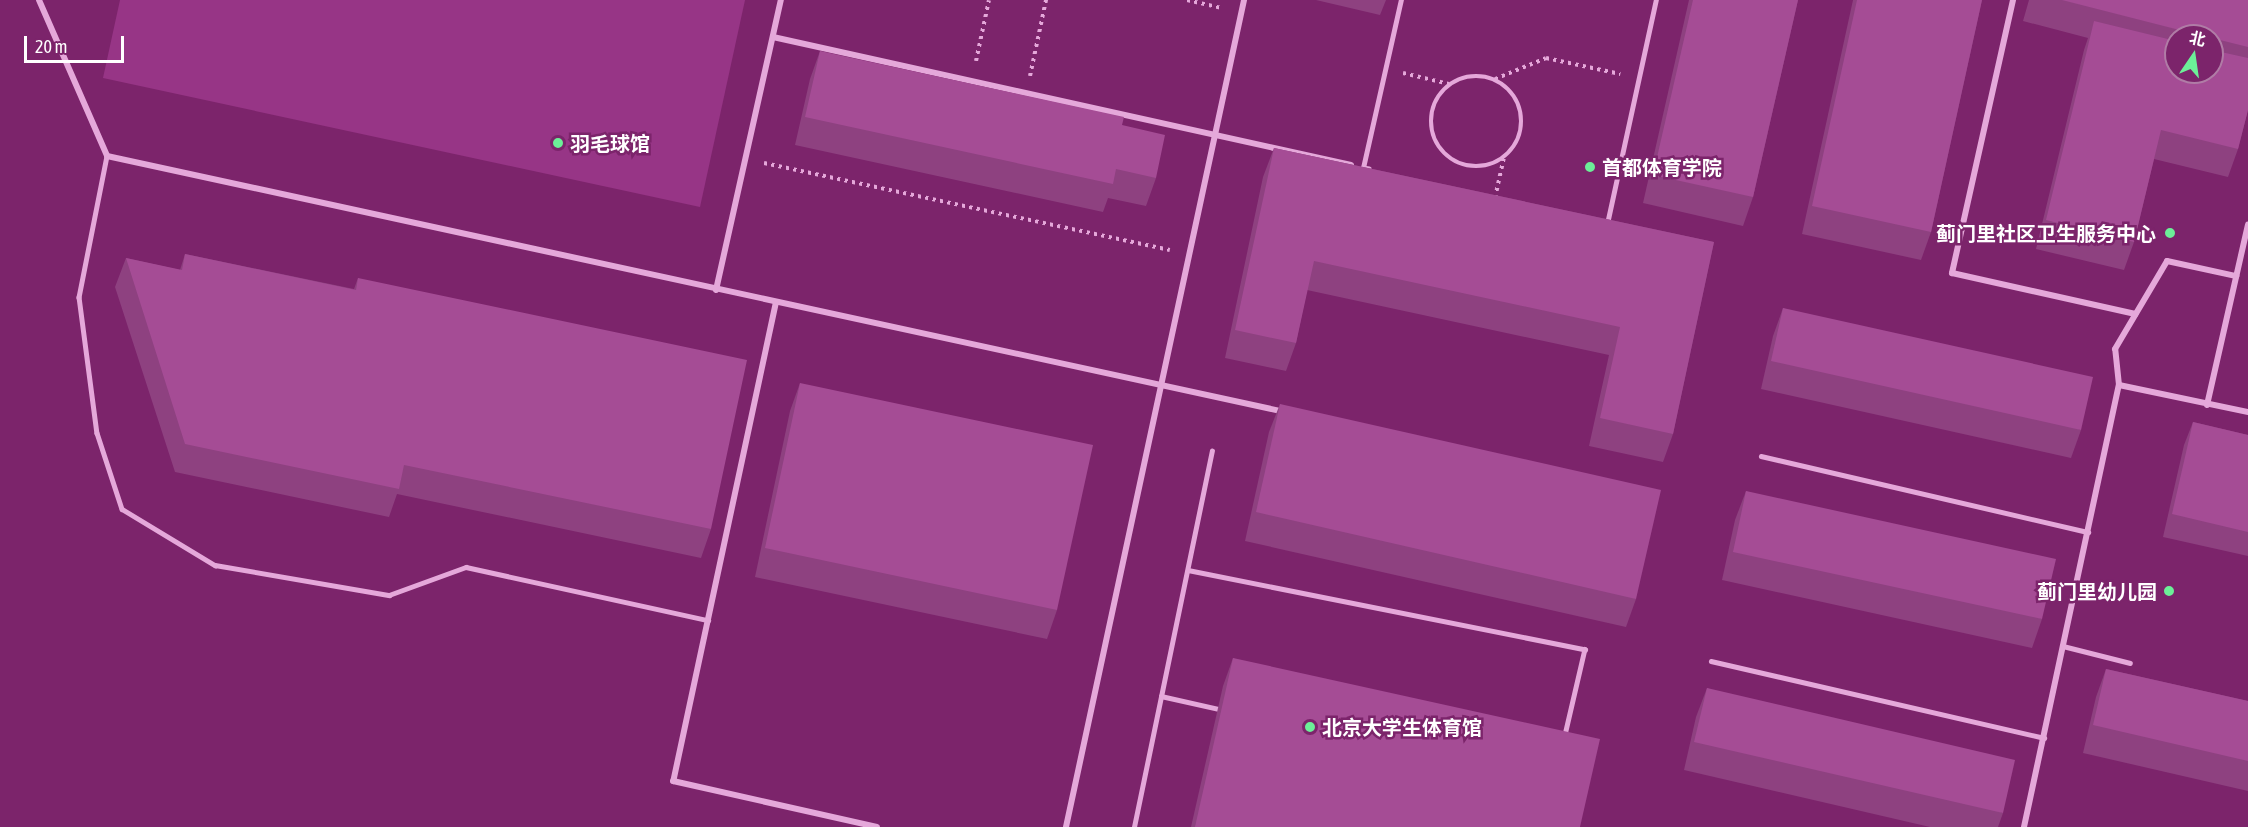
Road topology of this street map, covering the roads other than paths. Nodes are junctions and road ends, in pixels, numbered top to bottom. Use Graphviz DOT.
graph roads {
  1 [pos="39,0"];
  2 [pos="781,0"];
  3 [pos="1244,0"];
  4 [pos="1401,0"];
  5 [pos="1656,0"];
  6 [pos="2013,0"];
  7 [pos="773,37"];
  8 [pos="1215,134"];
  9 [pos="106,156"];
  10 [pos="1363,168"];
  11 [pos="1374,170"];
  12 [pos="1596,221"];
  13 [pos="2248,225"];
  14 [pos="2236,276"];
  15 [pos="716,290"];
  16 [pos="776,302"];
  17 [pos="2135,315"];
  18 [pos="1161,384"];
  19 [pos="2119,386"];
  20 [pos="2207,405"];
  21 [pos="2248,412"];
  22 [pos="1299,416"];
  23 [pos="1212,451"];
  24 [pos="1761,456"];
  25 [pos="2088,532"];
  26 [pos="1188,570"];
  27 [pos="708,620"];
  28 [pos="2063,646"];
  29 [pos="1711,661"];
  30 [pos="2130,663"];
  31 [pos="1161,696"];
  32 [pos="1231,711"];
  33 [pos="2044,738"];
  34 [pos="1562,748"];
  35 [pos="877,827"];
  36 [pos="1066,827"];
  37 [pos="1134,827"];
  38 [pos="2024,827"];
  1 -- 9 [label="street"];
  2 -- 7 [label="street"];
  3 -- 8 [label="street"];
  4 -- 10 [label="lane"];
  5 -- 12 [label="lane"];
  6 -- 17 [label="street"];
  7 -- 8 [label="street"];
  7 -- 15 [label="street"];
  8 -- 10 [label="street"];
  8 -- 18 [label="street"];
  9 -- 15 [label="street"];
  9 -- 27 [label="lane"];
  10 -- 11 [label="lane"];
  13 -- 14 [label="street"];
  14 -- 17 [label="street"];
  14 -- 20 [label="street"];
  15 -- 16 [label="street"];
  16 -- 18 [label="street"];
  16 -- 27 [label="street"];
  17 -- 19 [label="street"];
  18 -- 22 [label="street"];
  18 -- 36 [label="street"];
  19 -- 20 [label="street"];
  19 -- 25 [label="street"];
  20 -- 21 [label="street"];
  23 -- 26 [label="lane"];
  24 -- 25 [label="lane"];
  25 -- 28 [label="street"];
  26 -- 31 [label="lane"];
  26 -- 34 [label="lane"];
  27 -- 35 [label="street"];
  28 -- 30 [label="lane"];
  28 -- 33 [label="street"];
  29 -- 33 [label="lane"];
  31 -- 32 [label="lane"];
  31 -- 37 [label="lane"];
  33 -- 38 [label="street"];
}
